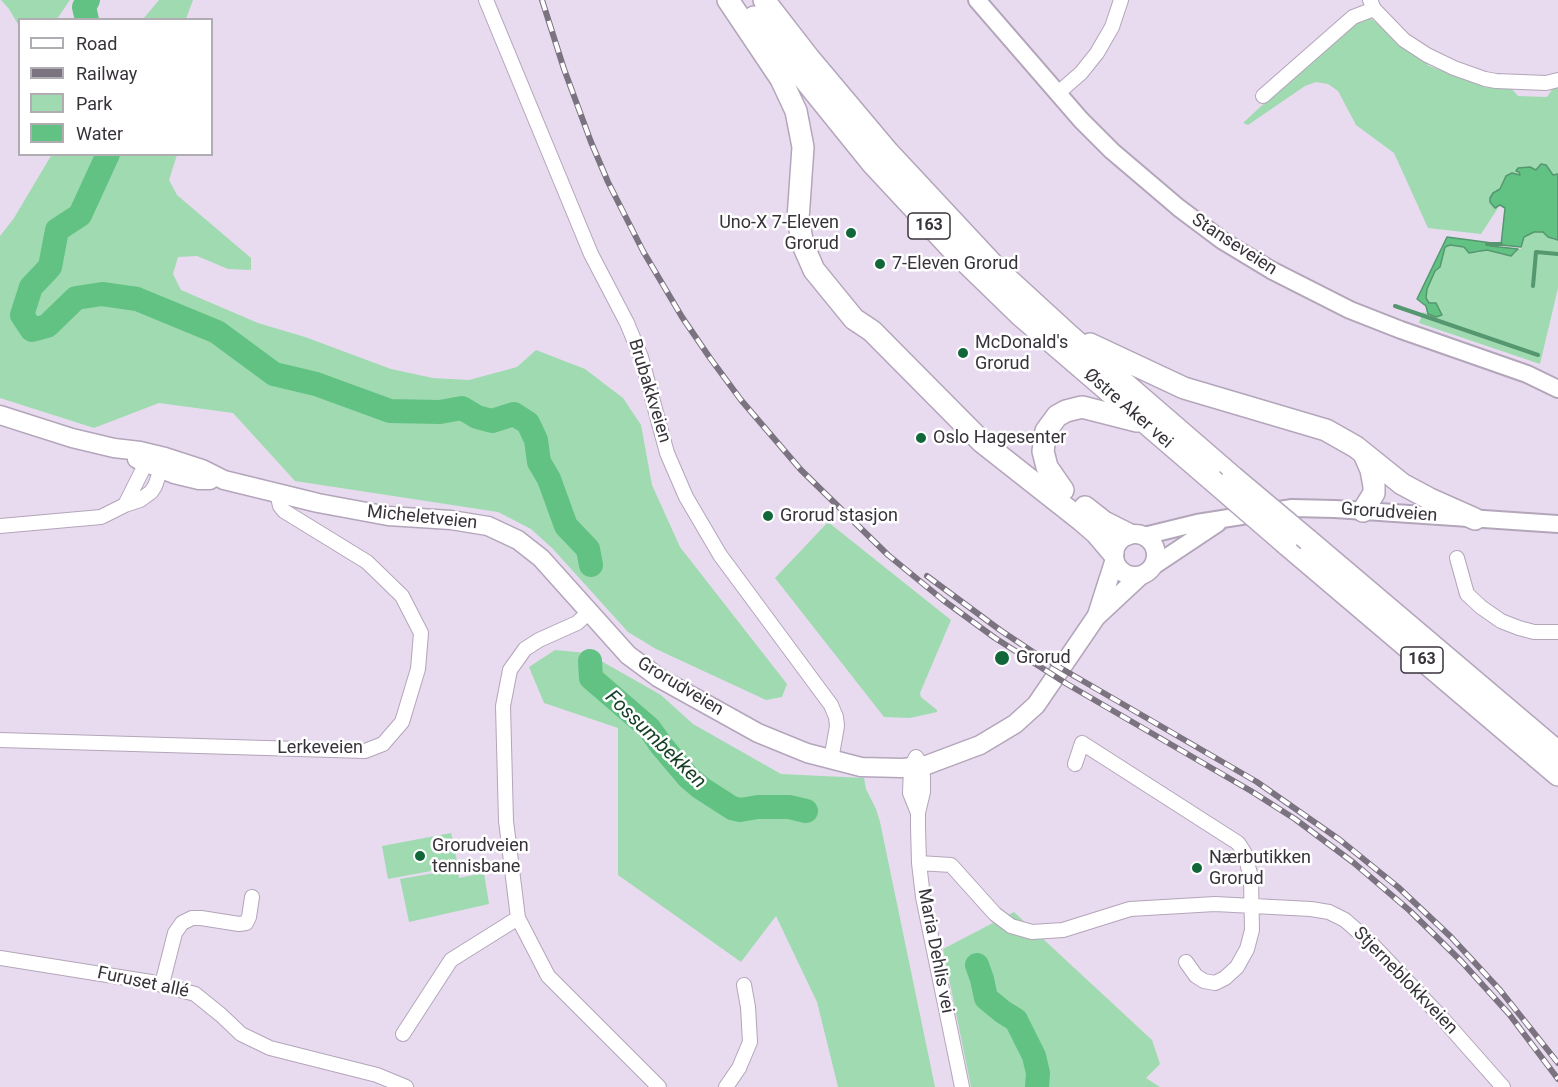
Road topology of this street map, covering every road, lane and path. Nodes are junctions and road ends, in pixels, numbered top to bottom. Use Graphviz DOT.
graph roads {
  1 [pos="486,0"];
  2 [pos="728,0"];
  3 [pos="741,0"];
  4 [pos="764,0"];
  5 [pos="977,0"];
  6 [pos="1121,0"];
  7 [pos="1372,5"];
  8 [pos="1558,80"];
  9 [pos="1058,93"];
  10 [pos="1263,96"];
  11 [pos="1070,336"];
  12 [pos="1558,389"];
  13 [pos="0,415"];
  14 [pos="958,416"];
  15 [pos="1146,424"];
  16 [pos="1368,459"];
  17 [pos="155,463"];
  18 [pos="1064,490"];
  19 [pos="276,493"];
  20 [pos="1363,511"];
  21 [pos="1475,519"];
  22 [pos="1222,520"];
  23 [pos="1558,524"];
  24 [pos="0,526"];
  25 [pos="1136,535"];
  26 [pos="1114,558"];
  27 [pos="1457,558"];
  28 [pos="1146,572"];
  29 [pos="589,612"];
  30 [pos="1096,616"];
  31 [pos="1558,632"];
  32 [pos="0,740"];
  33 [pos="1558,752"];
  34 [pos="838,761"];
  35 [pos="916,764"];
  36 [pos="1075,764"];
  37 [pos="1558,775"];
  38 [pos="919,863"];
  39 [pos="252,897"];
  40 [pos="1252,905"];
  41 [pos="518,918"];
  42 [pos="0,958"];
  43 [pos="1186,962"];
  44 [pos="162,984"];
  45 [pos="744,985"];
  46 [pos="403,1034"];
  47 [pos="406,1087"];
  48 [pos="659,1087"];
  49 [pos="726,1087"];
  50 [pos="962,1087"];
  51 [pos="1503,1087"];
  1 -- 34 [label="street, Brubakkveien"];
  2 -- 14 [label="highway, 163"];
  3 -- 15 [label="highway, Østre Aker vei / 163"];
  4 -- 11 [label="highway, Østre Aker vei / 163"];
  5 -- 9 [label="street, Stanseveien"];
  6 -- 9 [label="street"];
  7 -- 8 [label="street"];
  7 -- 10 [label="street"];
  9 -- 12 [label="street, Stanseveien"];
  11 -- 16 [label="highway, 163"];
  11 -- 33 [label="highway, Østre Aker vei / 163, bridge"];
  13 -- 17 [label="main road, Micheletveien"];
  14 -- 18 [label="highway, 163"];
  14 -- 26 [label="highway, 163"];
  15 -- 18 [label="highway, 163"];
  15 -- 37 [label="highway, Østre Aker vei / 163, bridge"];
  16 -- 20 [label="highway"];
  16 -- 21 [label="highway, 163"];
  17 -- 19 [label="main road, Micheletveien"];
  17 -- 24 [label="street"];
  18 -- 25 [label="highway, 163"];
  19 -- 29 [label="main road, Micheletveien"];
  19 -- 32 [label="street, Lerkeveien"];
  20 -- 21 [label="street, Grorudveien"];
  20 -- 22 [label="street, Grorudveien"];
  21 -- 23 [label="street, Grorudveien"];
  22 -- 25 [label="street, Grorudveien"];
  22 -- 28 [label="street, Grorudveien"];
  25 -- 26 [label="main road"];
  25 -- 28 [label="main road"];
  26 -- 28 [label="main road"];
  26 -- 30 [label="main road, Grorudveien"];
  27 -- 31 [label="street"];
  28 -- 30 [label="main road, Grorudveien"];
  29 -- 34 [label="main road, Grorudveien"];
  29 -- 41 [label="street"];
  30 -- 35 [label="main road, Grorudveien"];
  34 -- 35 [label="main road, Grorudveien"];
  35 -- 38 [label="street, Maria Dehlis vei"];
  36 -- 40 [label="street"];
  38 -- 40 [label="street, Stjerneblokkveien"];
  38 -- 50 [label="street, Maria Dehlis vei"];
  39 -- 44 [label="street"];
  40 -- 43 [label="street"];
  40 -- 51 [label="street, Stjerneblokkveien"];
  41 -- 46 [label="street"];
  41 -- 48 [label="street"];
  42 -- 44 [label="street, Furuset allé"];
  44 -- 47 [label="street, Furuset allé"];
  45 -- 49 [label="street"];
}
